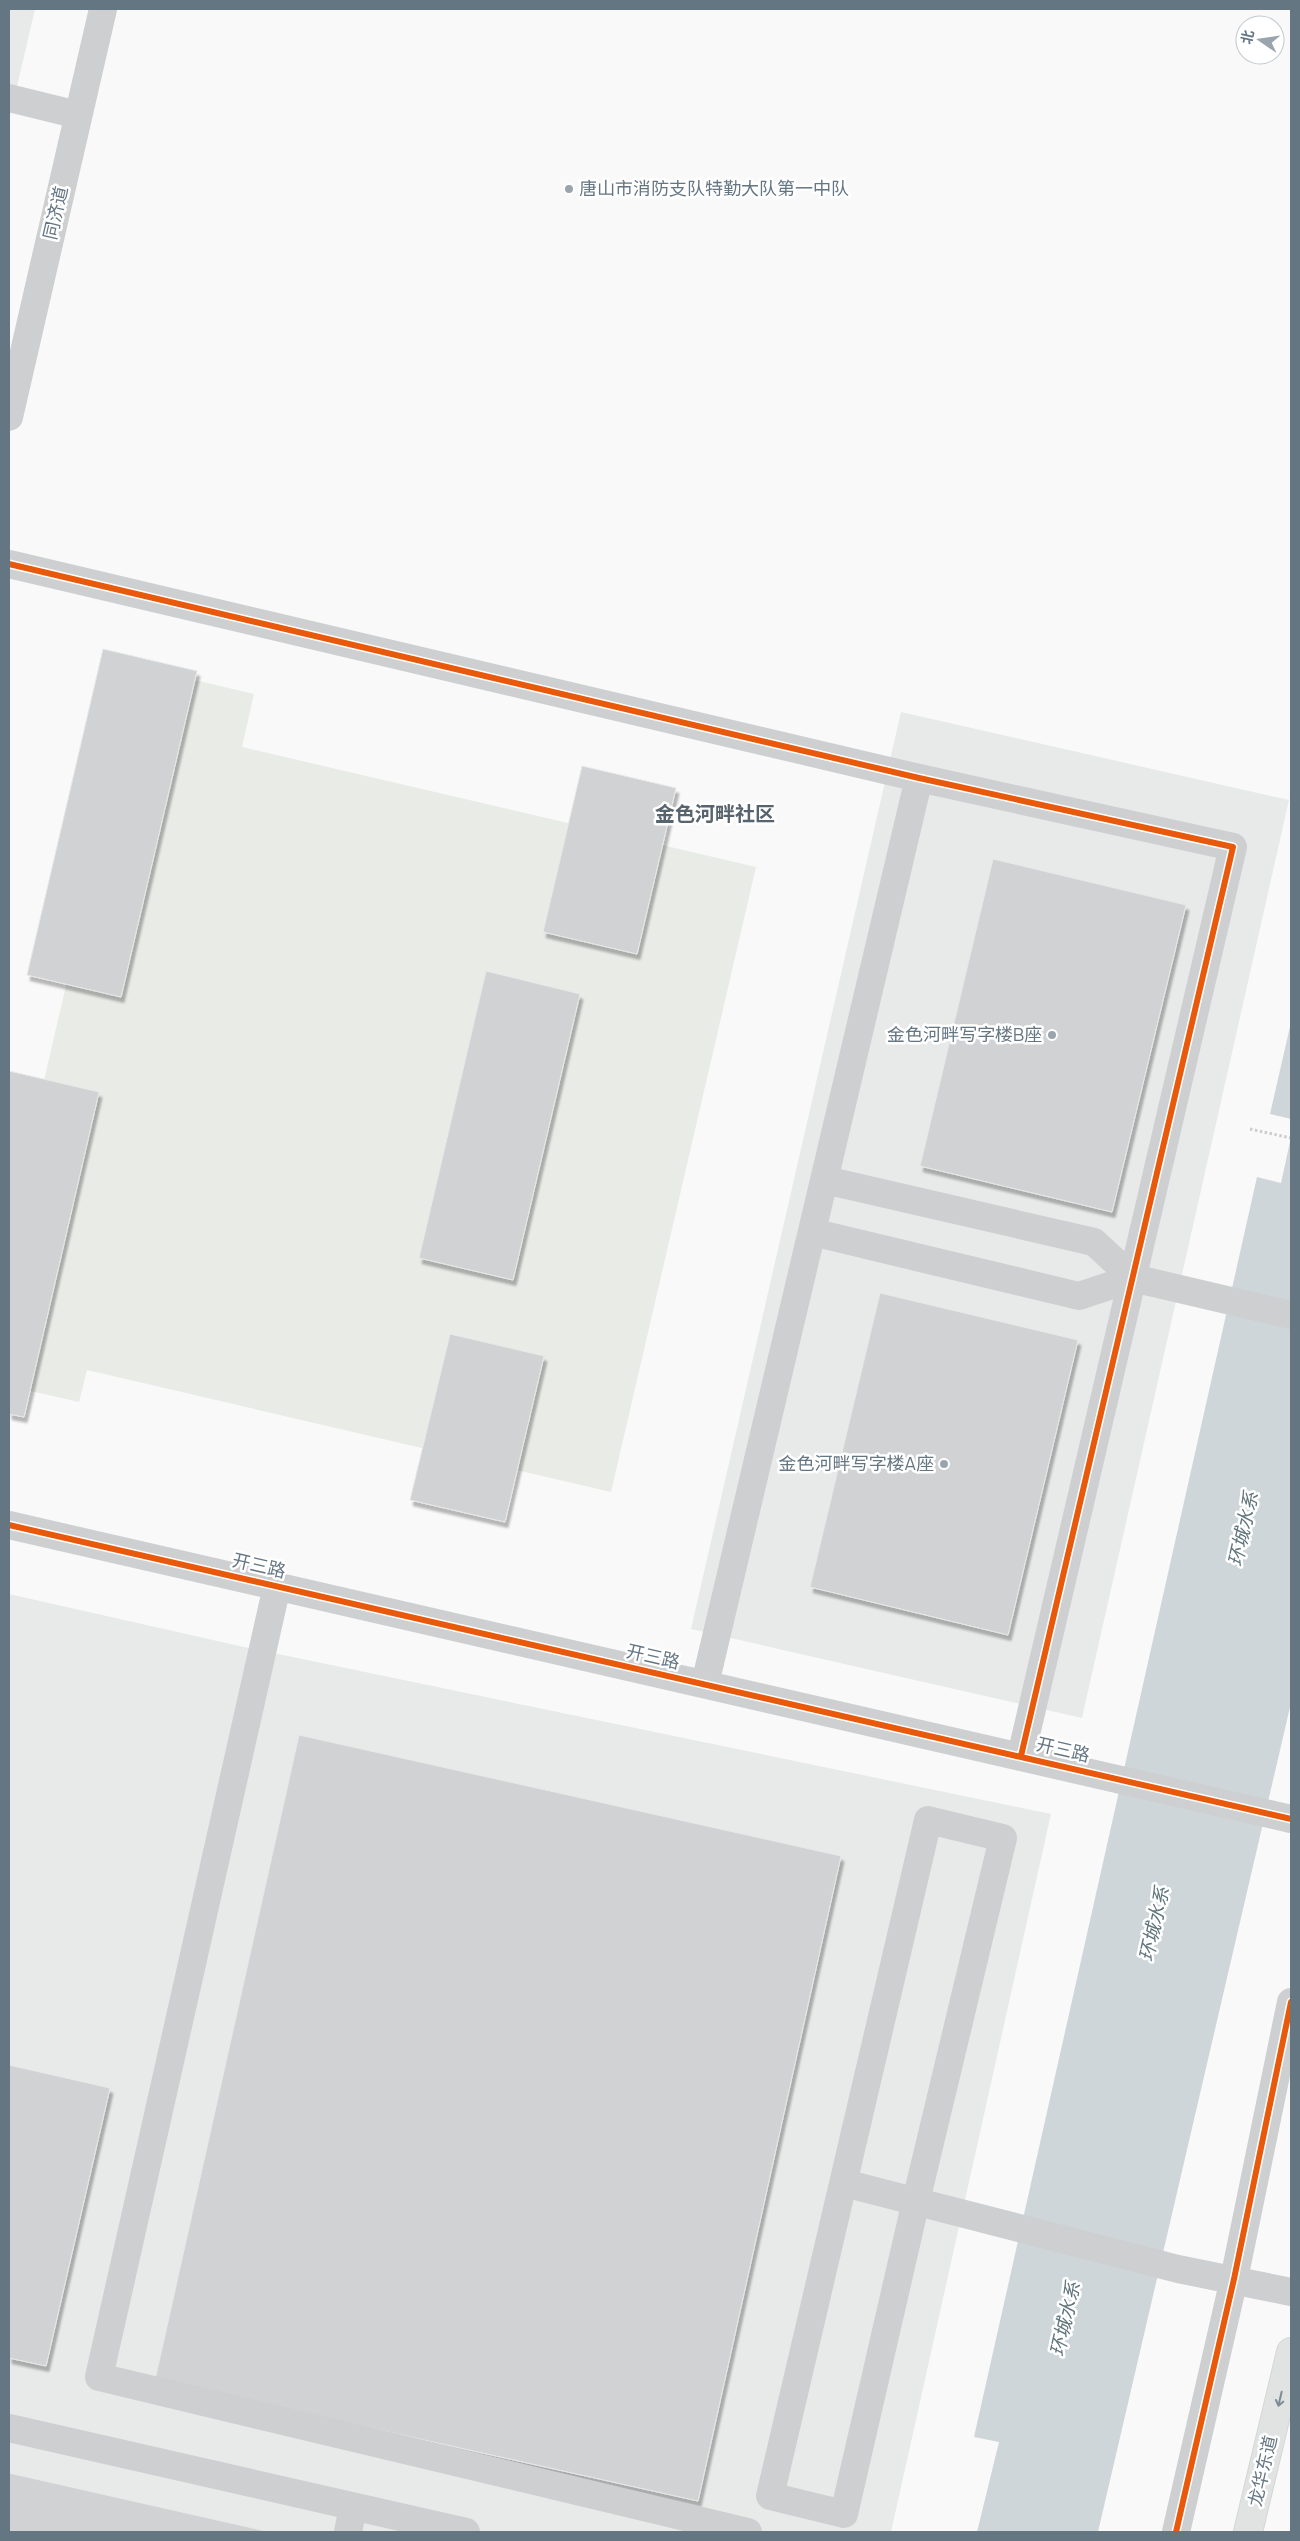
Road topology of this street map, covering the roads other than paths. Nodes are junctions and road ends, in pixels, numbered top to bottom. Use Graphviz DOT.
graph roads {
  1 [pos="103,9"];
  2 [pos="9,98"];
  3 [pos="78,116"];
  4 [pos="9,417"];
  5 [pos="9,564"];
  6 [pos="919,778"];
  7 [pos="825,1180"];
  8 [pos="812,1232"];
  9 [pos="1134,1278"];
  10 [pos="1291,1315"];
  11 [pos="9,1524"];
  12 [pos="278,1586"];
  13 [pos="705,1684"];
  14 [pos="1020,1756"];
  15 [pos="1282,1816"];
  16 [pos="1291,2002"];
  17 [pos="844,2183"];
  18 [pos="916,2202"];
  19 [pos="1234,2279"];
  20 [pos="1291,2292"];
  21 [pos="1291,2352"];
  22 [pos="9,2428"];
  23 [pos="770,2496"];
  24 [pos="350,2520"];
  25 [pos="466,2532"];
  26 [pos="748,2532"];
  27 [pos="1176,2532"];
  28 [pos="1248,2532"];
  1 -- 3 [label="street, 同济道"];
  2 -- 3 [label="street"];
  3 -- 4 [label="street, 同济道"];
  5 -- 6 [label="street"];
  6 -- 7 [label="street"];
  6 -- 9 [label="street"];
  7 -- 8 [label="street"];
  7 -- 9 [label="street"];
  8 -- 9 [label="street"];
  8 -- 13 [label="street"];
  9 -- 10 [label="street"];
  9 -- 14 [label="street"];
  11 -- 12 [label="street, 开三路"];
  12 -- 13 [label="street, 开三路"];
  12 -- 26 [label="street"];
  13 -- 14 [label="street, 开三路"];
  14 -- 15 [label="street, 开三路"];
  16 -- 19 [label="street"];
  17 -- 18 [label="street"];
  17 -- 18 [label="street"];
  17 -- 23 [label="street"];
  18 -- 19 [label="street"];
  18 -- 23 [label="street"];
  19 -- 20 [label="street"];
  19 -- 27 [label="street"];
  21 -- 28 [label="main road, 龙华东道, one-way"];
  22 -- 24 [label="street"];
  23 -- 26 [label="street"];
  24 -- 25 [label="street"];
}
